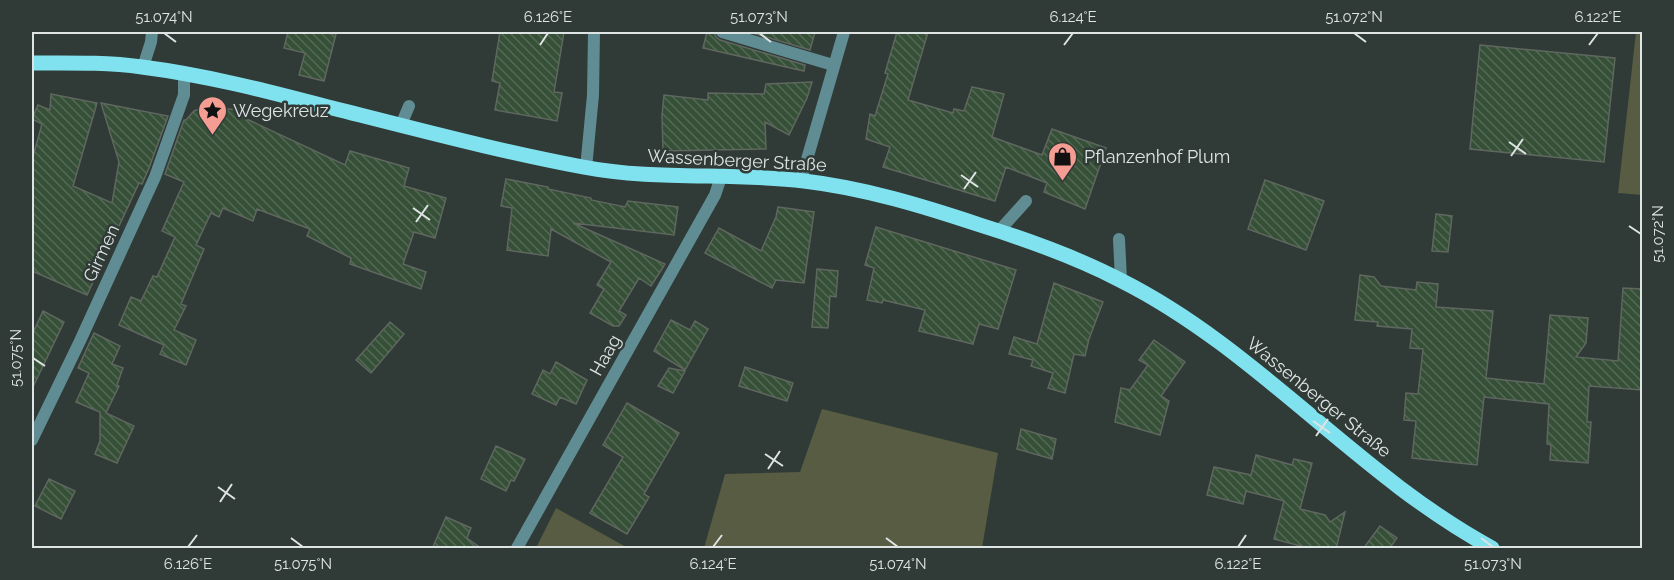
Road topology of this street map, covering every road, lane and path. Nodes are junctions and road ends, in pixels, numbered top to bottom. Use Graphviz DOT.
graph roads {
  1 [pos="152,32"];
  2 [pos="594,32"];
  3 [pos="722,32"];
  4 [pos="844,32"];
  5 [pos="32,63"];
  6 [pos="833,65"];
  7 [pos="143,67"];
  8 [pos="184,74"];
  9 [pos="409,106"];
  10 [pos="401,125"];
  11 [pos="586,168"];
  12 [pos="721,177"];
  13 [pos="801,180"];
  14 [pos="1026,201"];
  15 [pos="999,231"];
  16 [pos="1119,239"];
  17 [pos="1121,280"];
  18 [pos="32,440"];
  19 [pos="518,549"];
  20 [pos="1492,549"];
  1 -- 7 [label="street"];
  2 -- 11 [label="street"];
  3 -- 6 [label="street"];
  4 -- 6 [label="street"];
  5 -- 7 [label="main road, Wassenberger Straße"];
  6 -- 13 [label="street"];
  7 -- 8 [label="main road, Wassenberger Straße"];
  8 -- 10 [label="main road, Wassenberger Straße"];
  8 -- 18 [label="street, Girmen"];
  9 -- 10 [label="street"];
  10 -- 11 [label="main road, Wassenberger Straße"];
  11 -- 12 [label="main road, Wassenberger Straße"];
  12 -- 13 [label="main road, Wassenberger Straße"];
  12 -- 19 [label="street, Haag"];
  13 -- 15 [label="main road, Wassenberger Straße"];
  14 -- 15 [label="street"];
  15 -- 17 [label="main road, Wassenberger Straße"];
  16 -- 17 [label="street"];
  17 -- 20 [label="main road, Wassenberger Straße"];
}
